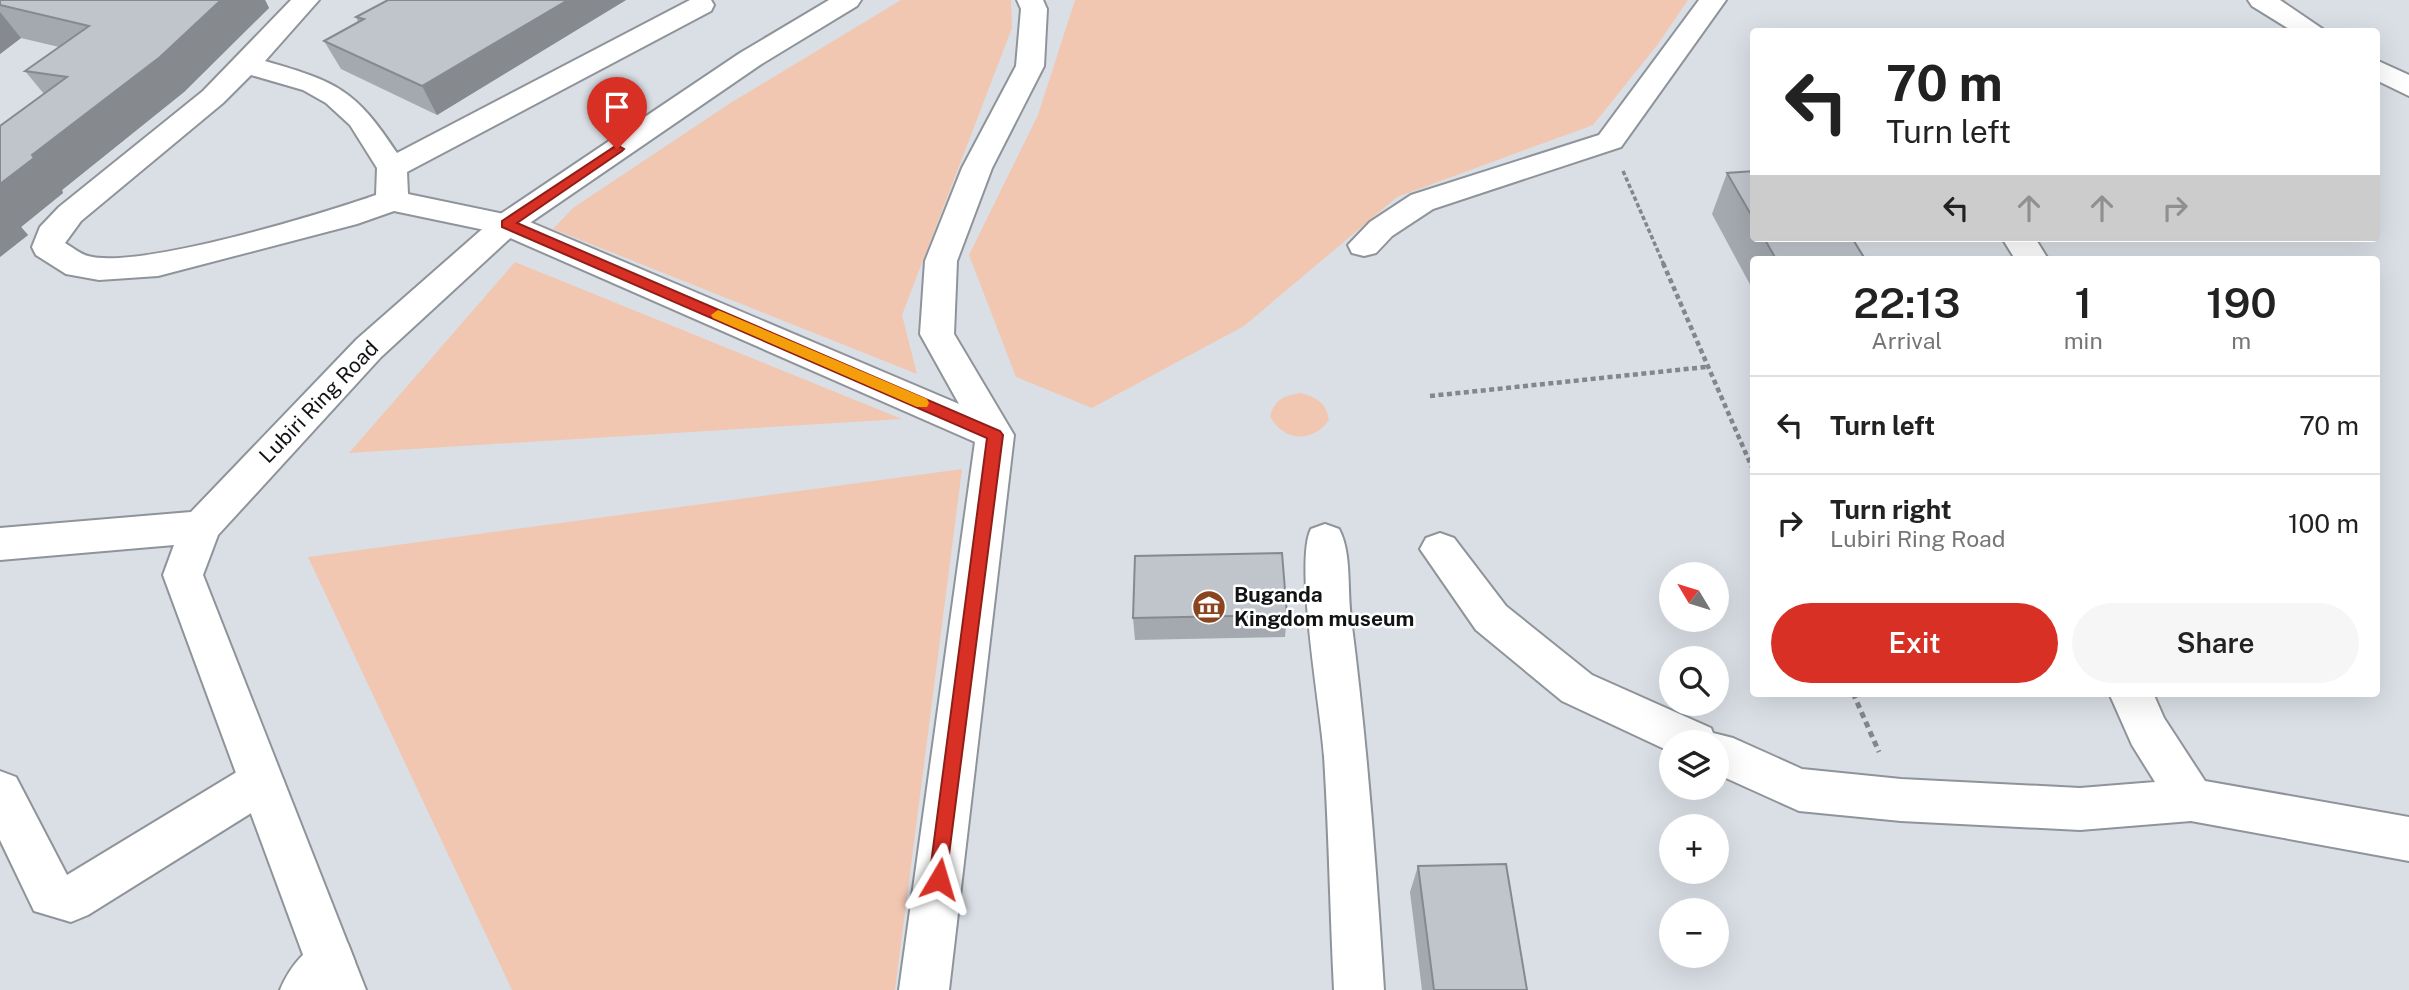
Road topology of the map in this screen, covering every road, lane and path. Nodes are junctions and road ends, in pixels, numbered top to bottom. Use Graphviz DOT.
graph roads {
  1 [pos="306,0"];
  2 [pos="848,0"];
  3 [pos="1030,0"];
  4 [pos="1713,0"];
  5 [pos="2261,0"];
  6 [pos="701,5"];
  7 [pos="2307,28"];
  8 [pos="246,65"];
  9 [pos="2380,70"];
  10 [pos="2409,87"];
  11 [pos="1610,141"];
  12 [pos="392,168"];
  13 [pos="392,201"];
  14 [pos="507,224"];
  15 [pos="1364,245"];
  16 [pos="1706,367"];
  17 [pos="1430,396"];
  18 [pos="995,435"];
  19 [pos="1750,463"];
  20 [pos="201,527"];
  21 [pos="1325,540"];
  22 [pos="0,544"];
  23 [pos="1440,549"];
  24 [pos="1855,697"];
  25 [pos="2132,697"];
  26 [pos="1669,730"];
  27 [pos="1729,758"];
  28 [pos="261,782"];
  29 [pos="0,792"];
  30 [pos="1901,800"];
  31 [pos="2191,800"];
  32 [pos="2409,839"];
  33 [pos="325,981"];
  34 [pos="924,990"];
  35 [pos="1359,990"];
  1 -- 8 [label="street"];
  2 -- 14 [label="street, Lubiri Ring Road"];
  3 -- 18 [label="street"];
  4 -- 11 [label="street"];
  5 -- 7 [label="street"];
  6 -- 12 [label="street"];
  8 -- 12 [label="street"];
  8 -- 13 [label="street"];
  9 -- 10 [label="street"];
  11 -- 15 [label="street"];
  11 -- 16 [label="path"];
  12 -- 13 [label="street"];
  13 -- 14 [label="street"];
  14 -- 18 [label="street"];
  14 -- 20 [label="street, Lubiri Ring Road"];
  16 -- 17 [label="path"];
  16 -- 19 [label="path"];
  18 -- 34 [label="street"];
  20 -- 22 [label="street"];
  20 -- 28 [label="street, Lubiri Ring Road"];
  21 -- 35 [label="street"];
  23 -- 26 [label="street"];
  24 -- 30 [label="path"];
  25 -- 31 [label="street"];
  27 -- 30 [label="street"];
  28 -- 29 [label="street"];
  28 -- 33 [label="street, Lubiri Ring Road"];
  30 -- 31 [label="street"];
  31 -- 32 [label="street"];
}
